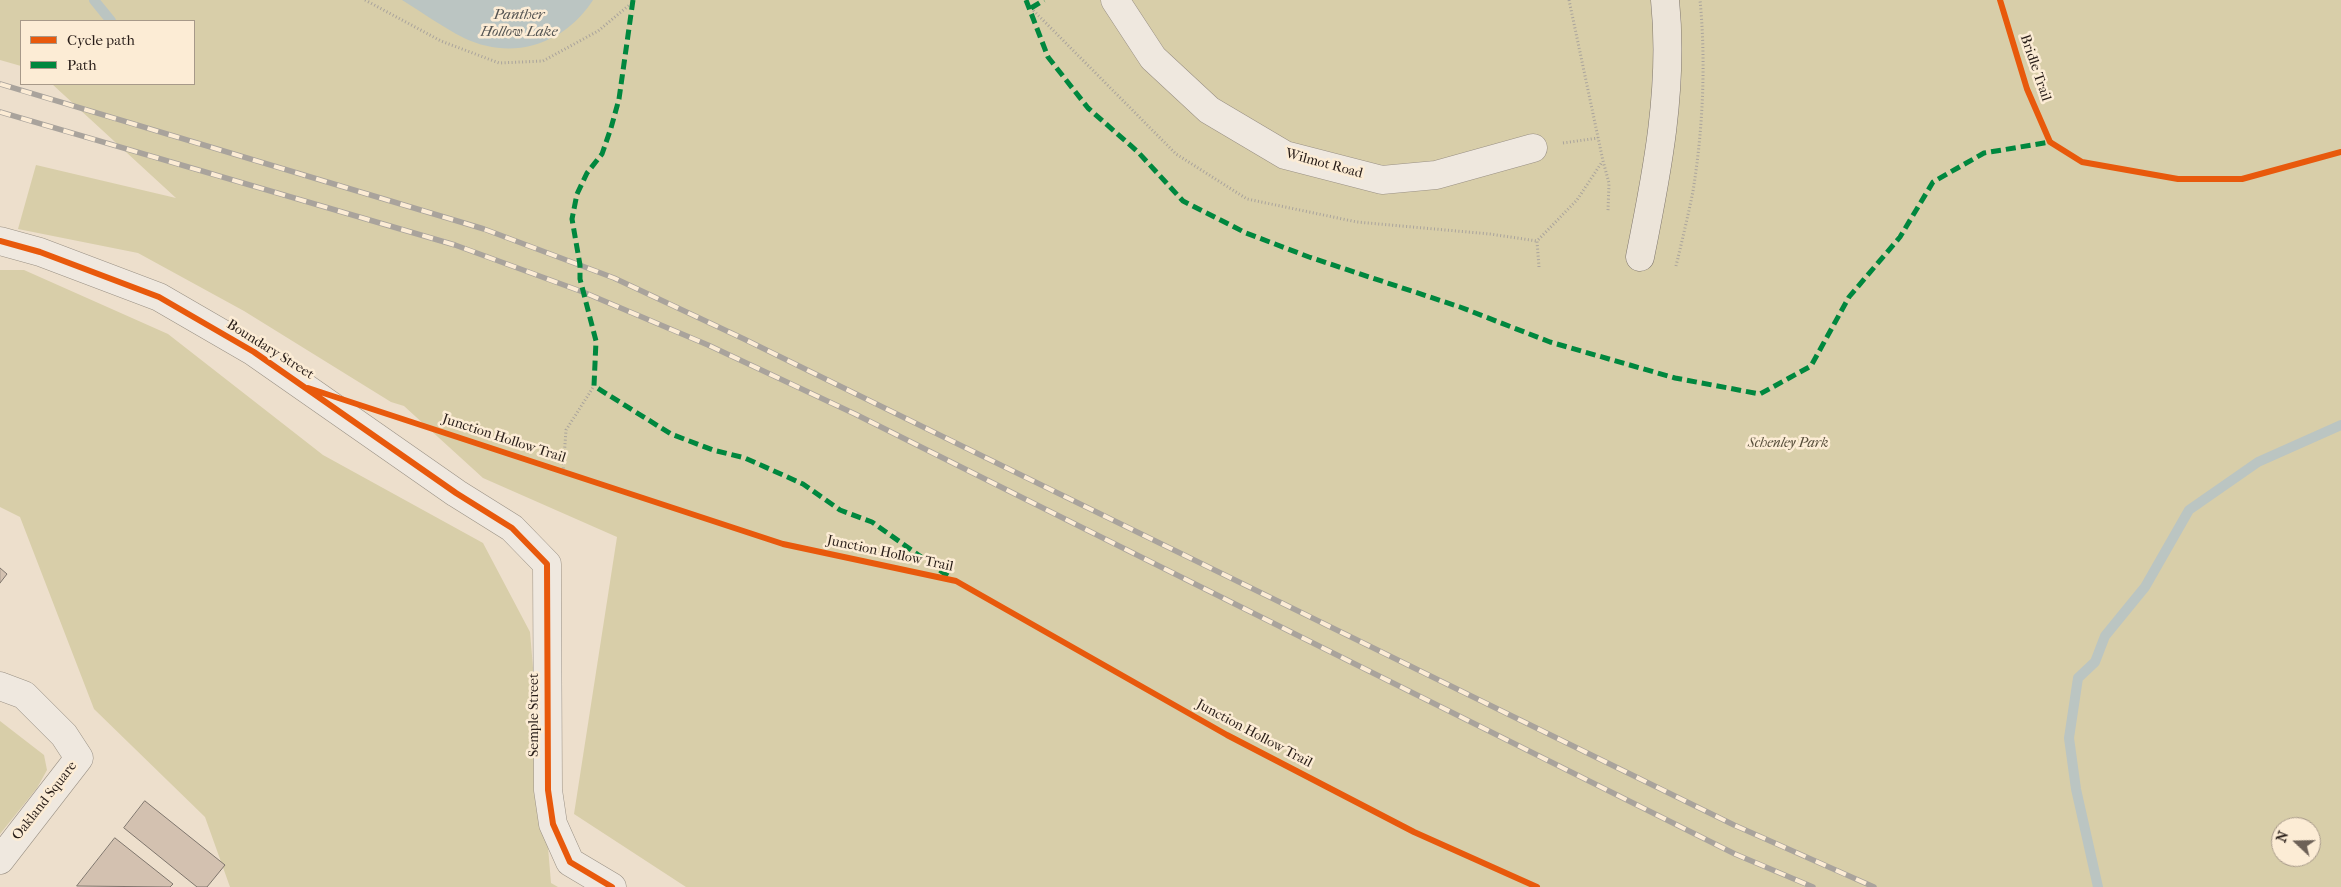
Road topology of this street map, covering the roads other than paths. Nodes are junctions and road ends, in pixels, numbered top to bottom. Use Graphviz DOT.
graph roads {
  1 [pos="1114,0"];
  2 [pos="1665,0"];
  3 [pos="1533,148"];
  4 [pos="0,241"];
  5 [pos="1640,257"];
  6 [pos="547,564"];
  7 [pos="0,686"];
  8 [pos="0,860"];
  9 [pos="612,887"];
  1 -- 3 [label="street, Wilmot Road"];
  2 -- 5 [label="main road"];
  4 -- 6 [label="street, Boundary Street"];
  6 -- 9 [label="street, Semple Street"];
  7 -- 8 [label="street, Oakland Square"];
}
